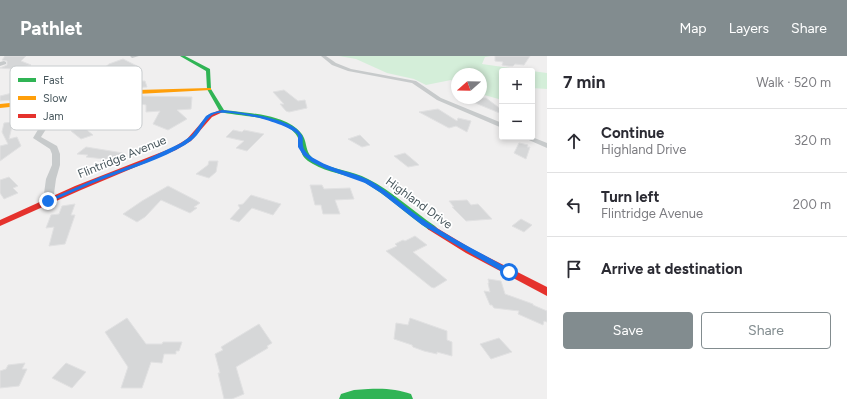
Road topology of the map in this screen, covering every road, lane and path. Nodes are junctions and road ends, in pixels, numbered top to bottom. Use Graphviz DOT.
graph roads {
  1 [pos="132,56"];
  2 [pos="138,56"];
  3 [pos="182,56"];
  4 [pos="323,56"];
  5 [pos="209,89"];
  6 [pos="142,92"];
  7 [pos="0,106"];
  8 [pos="10,106"];
  9 [pos="222,111"];
  10 [pos="499,125"];
  11 [pos="42,130"];
  12 [pos="533,140"];
  13 [pos="547,146"];
  14 [pos="48,201"];
  15 [pos="0,223"];
  16 [pos="547,292"];
  17 [pos="346,399"];
  18 [pos="406,399"];
  1 -- 2 [label="street"];
  3 -- 5 [label="street"];
  4 -- 10 [label="street"];
  5 -- 6 [label="street"];
  5 -- 9 [label="street"];
  7 -- 8 [label="street"];
  9 -- 14 [label="street, Flintridge Avenue"];
  9 -- 16 [label="street, Highland Drive"];
  11 -- 14 [label="street"];
  12 -- 13 [label="street"];
  14 -- 15 [label="street, Flintridge Avenue"];
  17 -- 18 [label="street"];
}
